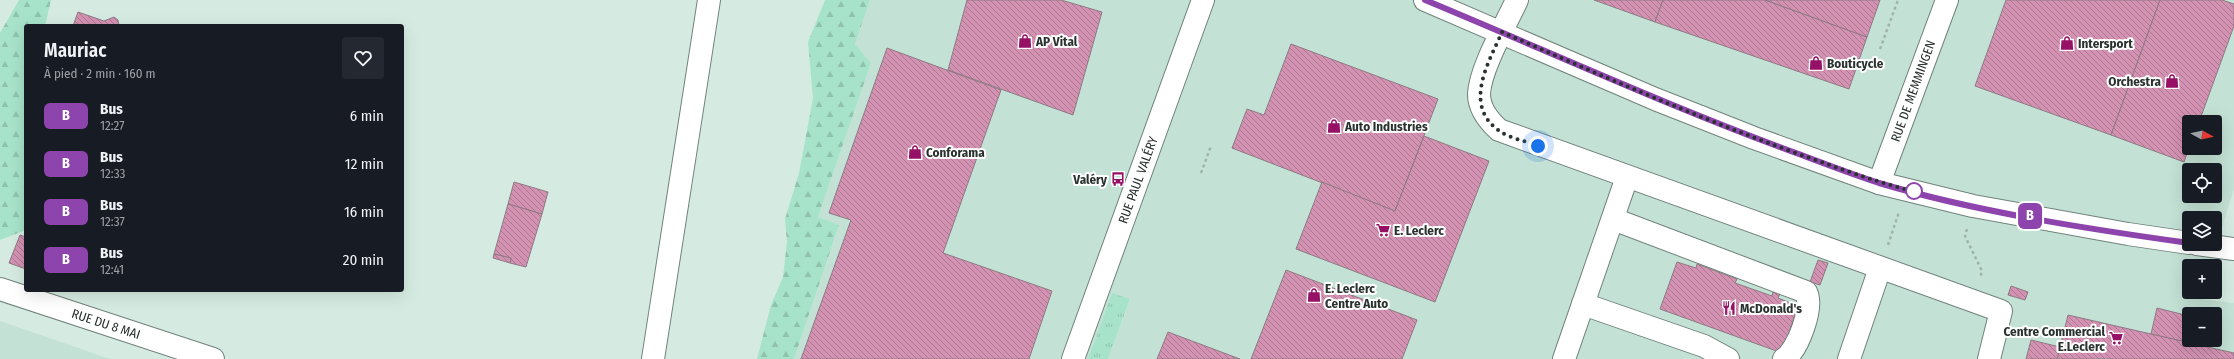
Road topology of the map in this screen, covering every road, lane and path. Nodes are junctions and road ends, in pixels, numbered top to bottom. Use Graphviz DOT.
graph roads {
  1 [pos="709,0"];
  2 [pos="1203,0"];
  3 [pos="1425,0"];
  4 [pos="1517,0"];
  5 [pos="1898,0"];
  6 [pos="1947,0"];
  7 [pos="1502,32"];
  8 [pos="1880,49"];
  9 [pos="1211,146"];
  10 [pos="1201,173"];
  11 [pos="1628,177"];
  12 [pos="1879,183"];
  13 [pos="1896,218"];
  14 [pos="1613,219"];
  15 [pos="1966,236"];
  16 [pos="1889,241"];
  17 [pos="2182,242"];
  18 [pos="2222,247"];
  19 [pos="2234,249"];
  20 [pos="1880,268"];
  21 [pos="1982,271"];
  22 [pos="0,289"];
  23 [pos="1583,304"];
  24 [pos="212,359"];
  25 [pos="654,359"];
  26 [pos="1073,359"];
  27 [pos="1564,359"];
  28 [pos="1728,359"];
  29 [pos="1784,359"];
  30 [pos="1849,359"];
  31 [pos="1989,359"];
  1 -- 25 [label="main road"];
  2 -- 26 [label="main road, RUE PAUL VALÉRY"];
  3 -- 7 [label="main road"];
  4 -- 7 [label="main road"];
  5 -- 8 [label="path"];
  6 -- 12 [label="main road, RUE DE MEMMINGEN"];
  7 -- 11 [label="main road"];
  7 -- 12 [label="main road"];
  9 -- 10 [label="path"];
  11 -- 14 [label="main road"];
  11 -- 20 [label="main road"];
  12 -- 17 [label="main road"];
  13 -- 16 [label="path"];
  14 -- 23 [label="main road"];
  14 -- 29 [label="main road"];
  15 -- 21 [label="path"];
  18 -- 19 [label="main road"];
  20 -- 30 [label="main road"];
  20 -- 31 [label="main road"];
  22 -- 24 [label="main road, RUE DU 8 MAI"];
  23 -- 27 [label="main road"];
  23 -- 28 [label="main road"];
}
